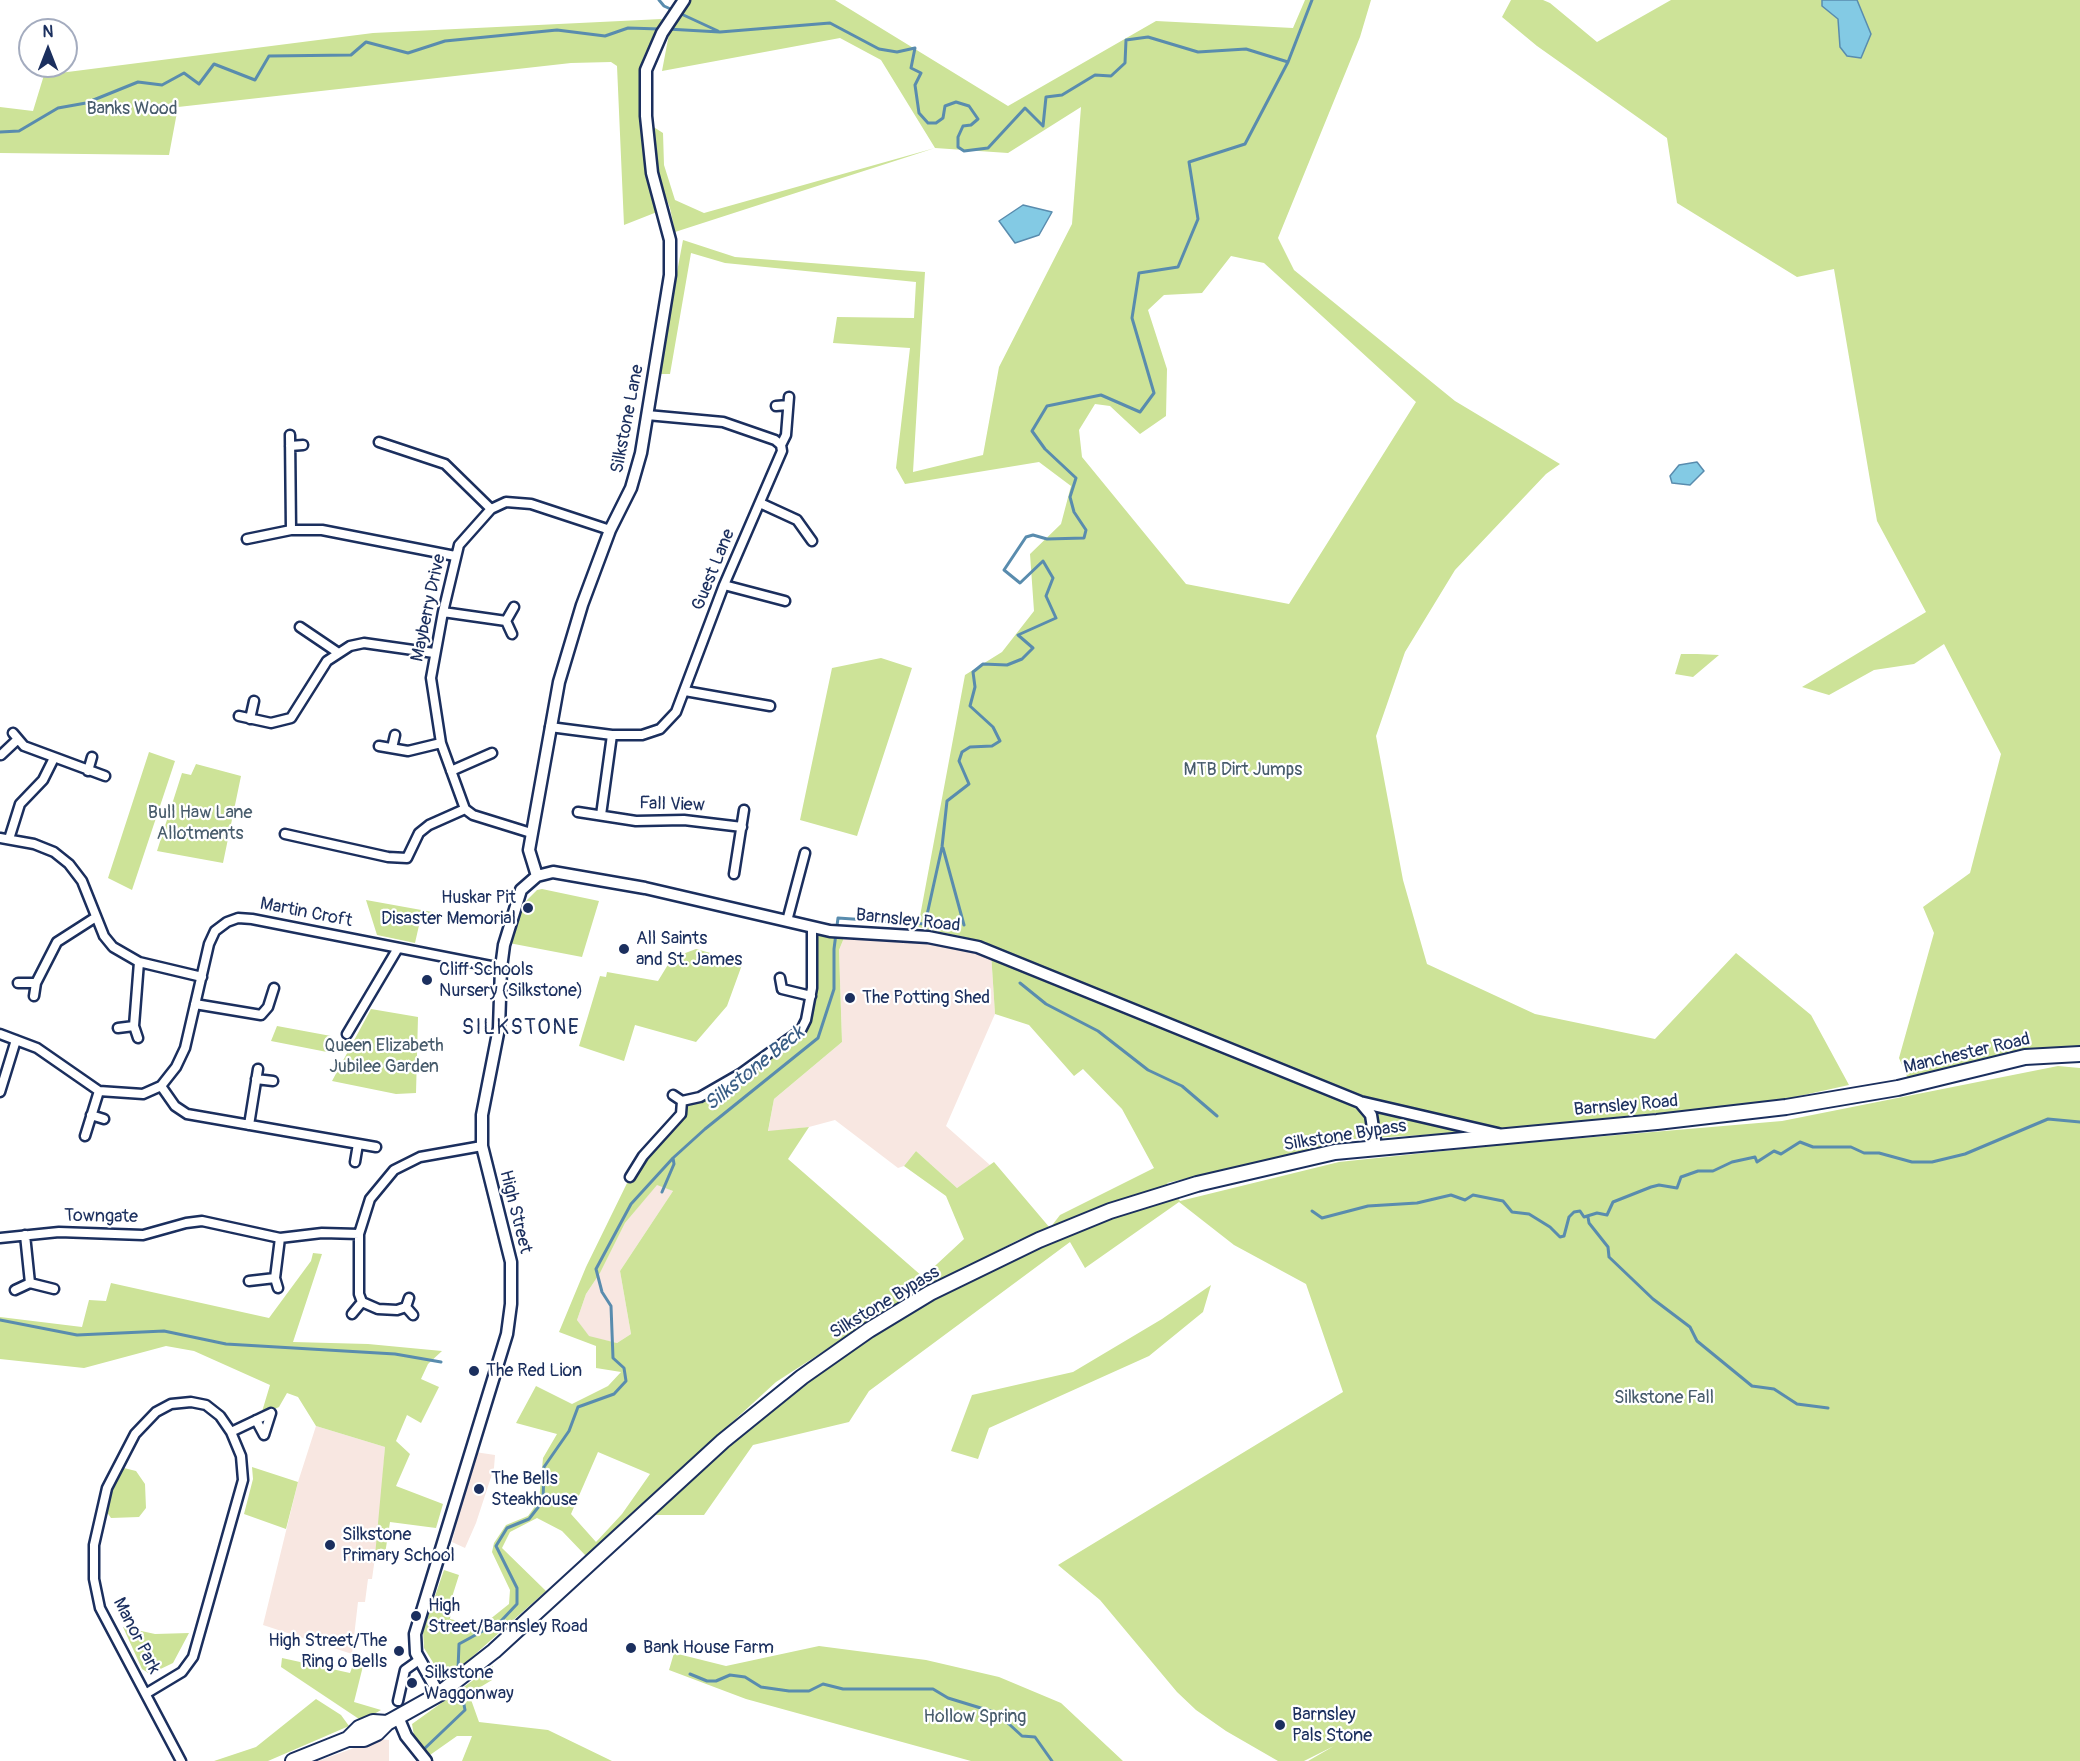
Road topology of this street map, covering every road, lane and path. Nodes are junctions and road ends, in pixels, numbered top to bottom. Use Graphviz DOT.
graph roads {
  1 [pos="684,0"];
  2 [pos="776,406"];
  3 [pos="647,415"];
  4 [pos="290,435"];
  5 [pos="379,442"];
  6 [pos="303,445"];
  7 [pos="388,445"];
  8 [pos="781,445"];
  9 [pos="290,446"];
  10 [pos="385,456"];
  11 [pos="759,503"];
  12 [pos="491,509"];
  13 [pos="812,522"];
  14 [pos="291,530"];
  15 [pos="609,530"];
  16 [pos="803,530"];
  17 [pos="247,539"];
  18 [pos="812,541"];
  19 [pos="455,556"];
  20 [pos="724,585"];
  21 [pos="776,588"];
  22 [pos="772,598"];
  23 [pos="784,601"];
  24 [pos="514,607"];
  25 [pos="442,612"];
  26 [pos="506,621"];
  27 [pos="300,627"];
  28 [pos="512,634"];
  29 [pos="337,652"];
  30 [pos="434,653"];
  31 [pos="685,691"];
  32 [pos="759,692"];
  33 [pos="254,701"];
  34 [pos="757,704"];
  35 [pos="770,706"];
  36 [pos="239,716"];
  37 [pos="250,719"];
  38 [pos="550,727"];
  39 [pos="395,735"];
  40 [pos="612,735"];
  41 [pos="441,743"];
  42 [pos="379,746"];
  43 [pos="392,748"];
  44 [pos="492,753"];
  45 [pos="1,755"];
  46 [pos="92,757"];
  47 [pos="54,758"];
  48 [pos="88,771"];
  49 [pos="452,771"];
  50 [pos="105,776"];
  51 [pos="465,809"];
  52 [pos="744,810"];
  53 [pos="578,812"];
  54 [pos="601,815"];
  55 [pos="742,827"];
  56 [pos="531,833"];
  57 [pos="285,834"];
  58 [pos="5,838"];
  59 [pos="805,853"];
  60 [pos="734,873"];
  61 [pos="537,876"];
  62 [pos="96,917"];
  63 [pos="788,921"];
  64 [pos="812,927"];
  65 [pos="398,948"];
  66 [pos="139,962"];
  67 [pos="501,968"];
  68 [pos="202,977"];
  69 [pos="780,978"];
  70 [pos="18,983"];
  71 [pos="36,983"];
  72 [pos="274,987"];
  73 [pos="34,996"];
  74 [pos="811,996"];
  75 [pos="195,1004"];
  76 [pos="344,1018"];
  77 [pos="355,1022"];
  78 [pos="134,1026"];
  79 [pos="118,1028"];
  80 [pos="0,1034"];
  81 [pos="347,1034"];
  82 [pos="138,1038"];
  83 [pos="16,1040"];
  84 [pos="2080,1054"];
  85 [pos="258,1069"];
  86 [pos="256,1080"];
  87 [pos="273,1081"];
  88 [pos="161,1086"];
  89 [pos="1898,1088"];
  90 [pos="1,1089"];
  91 [pos="13,1089"];
  92 [pos="99,1091"];
  93 [pos="673,1095"];
  94 [pos="682,1101"];
  95 [pos="1360,1102"];
  96 [pos="91,1115"];
  97 [pos="104,1119"];
  98 [pos="249,1125"];
  99 [pos="1500,1135"];
  100 [pos="85,1136"];
  101 [pos="358,1144"];
  102 [pos="482,1146"];
  103 [pos="376,1147"];
  104 [pos="1376,1147"];
  105 [pos="355,1162"];
  106 [pos="630,1177"];
  107 [pos="359,1234"];
  108 [pos="25,1235"];
  109 [pos="0,1238"];
  110 [pos="280,1238"];
  111 [pos="275,1278"];
  112 [pos="249,1281"];
  113 [pos="30,1283"];
  114 [pos="278,1288"];
  115 [pos="54,1289"];
  116 [pos="15,1290"];
  117 [pos="362,1302"];
  118 [pos="352,1314"];
  119 [pos="413,1315"];
  120 [pos="256,1420"];
  121 [pos="231,1432"];
  122 [pos="419,1660"];
  123 [pos="147,1693"];
  124 [pos="439,1694"];
  125 [pos="401,1695"];
  126 [pos="392,1720"];
  127 [pos="425,1760"];
  128 [pos="181,1761"];
  129 [pos="293,1761"];
  1 -- 3 [label="street, Silkstone Lane"];
  2 -- 8 [label="street, Guest Lane"];
  3 -- 8 [label="street"];
  3 -- 15 [label="street, Silkstone Lane"];
  4 -- 9 [label="street"];
  5 -- 7 [label="street"];
  6 -- 9 [label="street"];
  7 -- 10 [label="street"];
  7 -- 12 [label="street"];
  8 -- 11 [label="street, Guest Lane"];
  9 -- 14 [label="street"];
  11 -- 16 [label="street"];
  11 -- 20 [label="street, Guest Lane"];
  12 -- 15 [label="street"];
  12 -- 19 [label="street, Mayberry Drive"];
  13 -- 16 [label="street"];
  14 -- 17 [label="street"];
  14 -- 19 [label="street"];
  15 -- 38 [label="street, Silkstone Lane"];
  16 -- 18 [label="street"];
  19 -- 25 [label="street, Mayberry Drive"];
  20 -- 22 [label="street"];
  20 -- 31 [label="street, Guest Lane"];
  21 -- 22 [label="street"];
  22 -- 23 [label="street"];
  24 -- 26 [label="street"];
  25 -- 26 [label="street"];
  25 -- 30 [label="street, Mayberry Drive"];
  26 -- 28 [label="street"];
  27 -- 29 [label="street"];
  29 -- 30 [label="street"];
  29 -- 37 [label="street"];
  30 -- 41 [label="street, Mayberry Drive"];
  31 -- 34 [label="street"];
  31 -- 40 [label="street, Guest Lane"];
  32 -- 34 [label="street"];
  33 -- 37 [label="street"];
  34 -- 35 [label="street"];
  36 -- 37 [label="street"];
  38 -- 40 [label="street, Guest Lane"];
  38 -- 56 [label="street, Silkstone Lane"];
  39 -- 43 [label="street"];
  40 -- 54 [label="street"];
  41 -- 43 [label="street"];
  41 -- 49 [label="street, Mayberry Drive"];
  42 -- 43 [label="street"];
  44 -- 49 [label="street"];
  45 -- 47 [label="street"];
  46 -- 48 [label="street"];
  47 -- 48 [label="street"];
  47 -- 58 [label="street"];
  48 -- 50 [label="street"];
  49 -- 51 [label="street, Mayberry Drive"];
  51 -- 56 [label="street"];
  51 -- 57 [label="street"];
  52 -- 55 [label="street"];
  53 -- 54 [label="street, Fall View"];
  54 -- 55 [label="street, Fall View"];
  55 -- 60 [label="street"];
  56 -- 61 [label="street, Silkstone Lane"];
  58 -- 62 [label="street"];
  59 -- 63 [label="street"];
  61 -- 63 [label="street, Barnsley Road"];
  61 -- 67 [label="street, High Street"];
  62 -- 66 [label="street"];
  62 -- 71 [label="street"];
  63 -- 64 [label="street, Barnsley Road"];
  64 -- 74 [label="street"];
  64 -- 95 [label="street, Barnsley Road"];
  65 -- 67 [label="street, Martin Croft"];
  65 -- 68 [label="street, Martin Croft"];
  65 -- 77 [label="street"];
  66 -- 68 [label="street"];
  66 -- 78 [label="street"];
  67 -- 102 [label="street, High Street"];
  68 -- 75 [label="street, Martin Croft"];
  69 -- 74 [label="street"];
  70 -- 71 [label="street"];
  71 -- 73 [label="street"];
  72 -- 75 [label="street"];
  74 -- 94 [label="street"];
  75 -- 88 [label="street, Martin Croft"];
  76 -- 77 [label="street"];
  77 -- 81 [label="street"];
  78 -- 79 [label="street"];
  78 -- 82 [label="street"];
  80 -- 83 [label="street"];
  83 -- 90 [label="street"];
  83 -- 92 [label="street"];
  84 -- 89 [label="highway, Manchester Road"];
  85 -- 86 [label="street"];
  86 -- 87 [label="street"];
  86 -- 98 [label="street"];
  88 -- 92 [label="street"];
  88 -- 98 [label="street"];
  89 -- 99 [label="highway, Barnsley Road"];
  90 -- 91 [label="street"];
  92 -- 96 [label="street"];
  93 -- 94 [label="street"];
  94 -- 106 [label="street"];
  95 -- 99 [label="street, Barnsley Road"];
  95 -- 104 [label="street"];
  96 -- 97 [label="street"];
  96 -- 100 [label="street"];
  98 -- 101 [label="street"];
  99 -- 104 [label="highway, Silkstone Bypass"];
  101 -- 103 [label="street"];
  101 -- 105 [label="street"];
  102 -- 107 [label="street"];
  102 -- 122 [label="street, High Street"];
  104 -- 124 [label="highway, Silkstone Bypass"];
  107 -- 110 [label="street, Towngate"];
  107 -- 117 [label="street"];
  108 -- 109 [label="street, Towngate"];
  108 -- 110 [label="street, Towngate"];
  108 -- 113 [label="street"];
  110 -- 111 [label="street"];
  111 -- 112 [label="street"];
  111 -- 114 [label="street"];
  113 -- 115 [label="street"];
  113 -- 116 [label="street"];
  117 -- 118 [label="street"];
  117 -- 119 [label="street"];
  120 -- 121 [label="street"];
  121 -- 123 [label="street, Manor Park"];
  121 -- 123 [label="street, Manor Park"];
  122 -- 124 [label="street, High Street"];
  122 -- 125 [label="street"];
  123 -- 128 [label="street, Manor Park"];
  124 -- 126 [label="highway, Silkstone Bypass"];
  126 -- 127 [label="street"];
  126 -- 129 [label="highway"];
}
